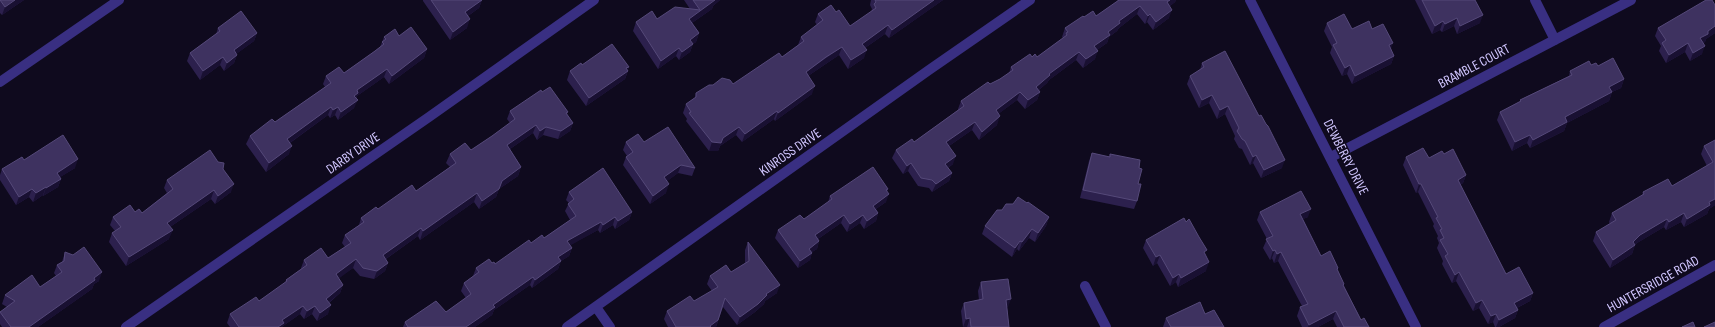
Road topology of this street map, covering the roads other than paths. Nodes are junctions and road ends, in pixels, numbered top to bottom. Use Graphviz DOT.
graph roads {
  1 [pos="119,0"];
  2 [pos="594,0"];
  3 [pos="1030,0"];
  4 [pos="1250,0"];
  5 [pos="1535,0"];
  6 [pos="1631,0"];
  7 [pos="1555,40"];
  8 [pos="0,82"];
  9 [pos="1331,157"];
  10 [pos="1715,265"];
  11 [pos="1085,286"];
  12 [pos="596,307"];
  13 [pos="126,327"];
  14 [pos="567,327"];
  15 [pos="610,327"];
  16 [pos="1106,327"];
  17 [pos="1416,327"];
  18 [pos="1604,327"];
  1 -- 8 [label="street"];
  2 -- 13 [label="street, DARBY DRIVE"];
  3 -- 12 [label="street, KINROSS DRIVE"];
  4 -- 9 [label="street, DEWBERRY DRIVE"];
  5 -- 7 [label="street"];
  6 -- 7 [label="street, BRAMBLE COURT"];
  7 -- 9 [label="street, BRAMBLE COURT"];
  9 -- 17 [label="street, DEWBERRY DRIVE"];
  10 -- 18 [label="street, HUNTERSRIDGE ROAD"];
  11 -- 16 [label="street"];
  12 -- 14 [label="street, KINROSS DRIVE"];
  12 -- 15 [label="street"];
}
